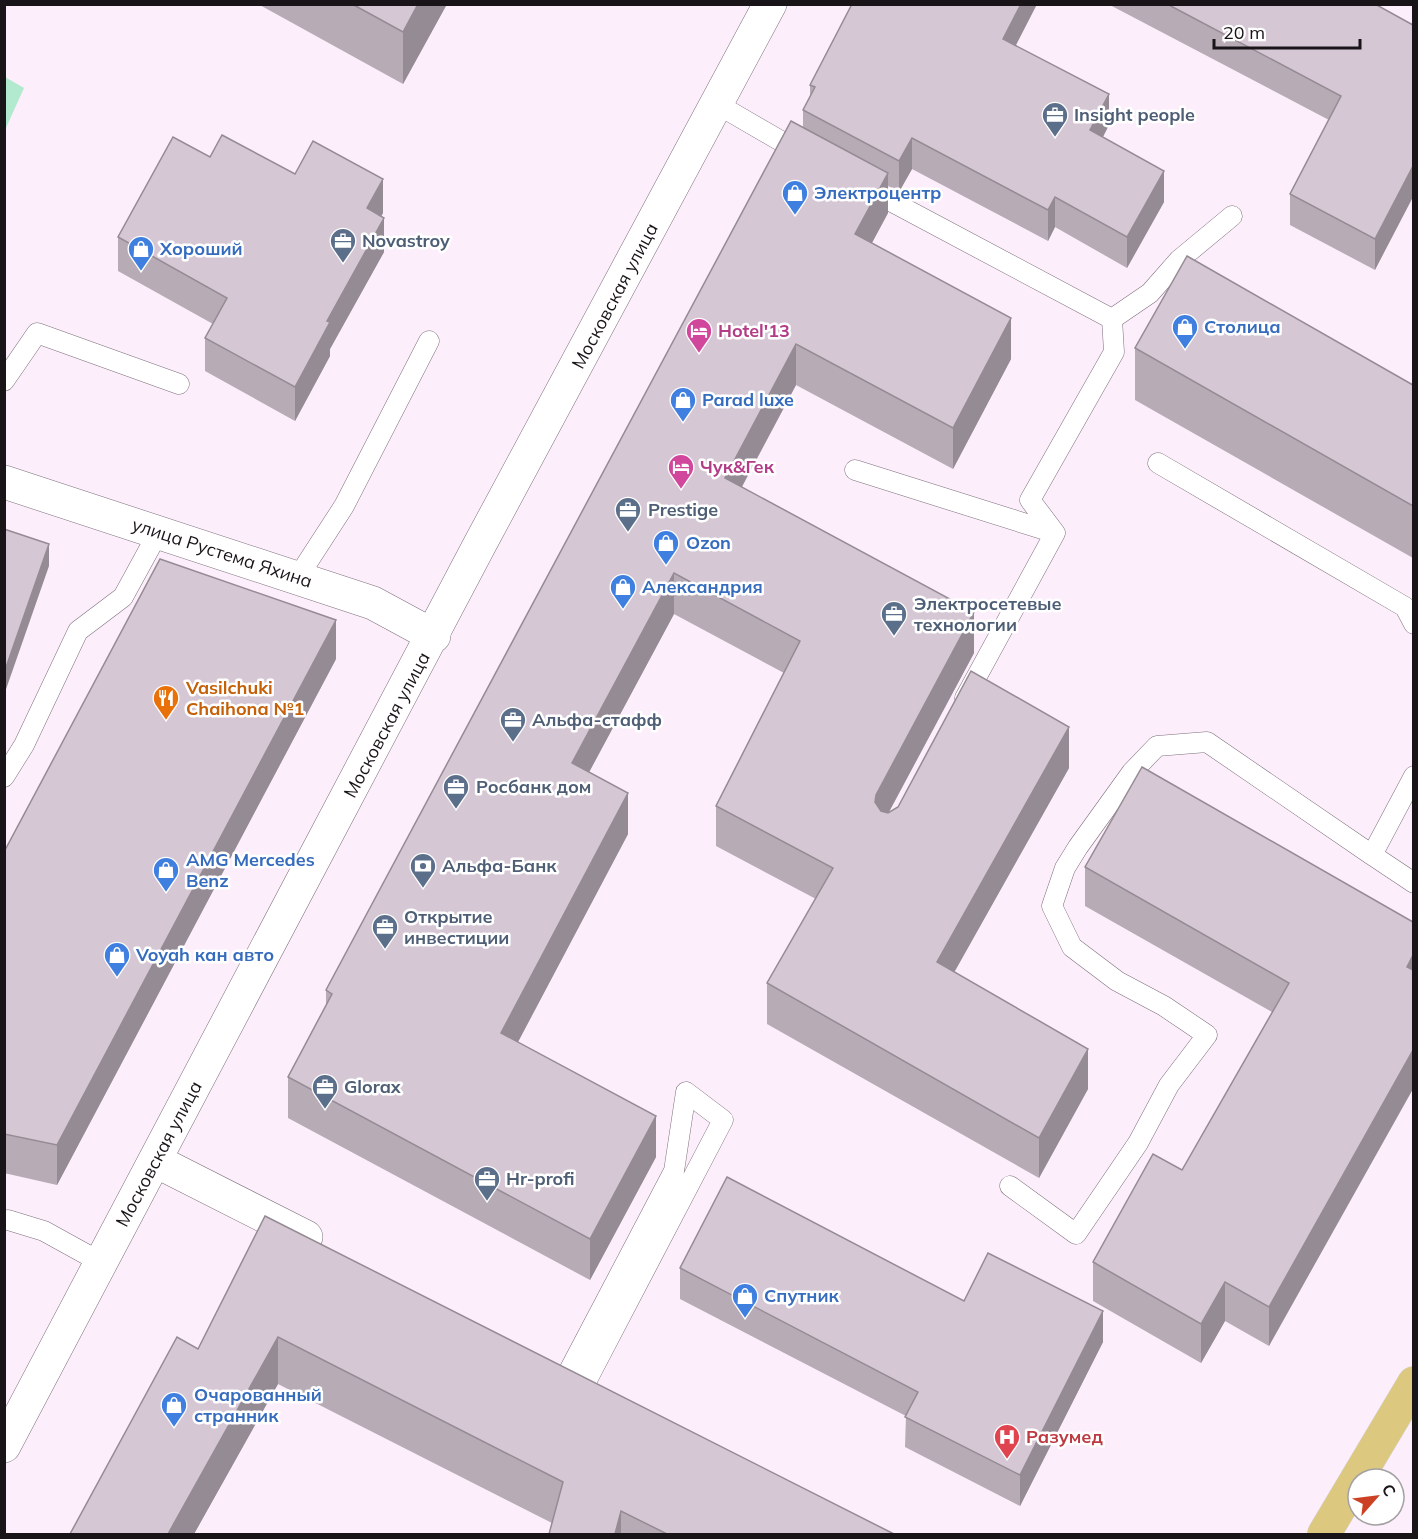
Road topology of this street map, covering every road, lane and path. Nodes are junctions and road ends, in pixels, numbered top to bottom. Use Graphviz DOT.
graph roads {
  1 [pos="770,4"];
  2 [pos="717,104"];
  3 [pos="818,163"];
  4 [pos="850,180"];
  5 [pos="1232,216"];
  6 [pos="1112,319"];
  7 [pos="429,341"];
  8 [pos="4,381"];
  9 [pos="179,384"];
  10 [pos="1158,463"];
  11 [pos="855,470"];
  12 [pos="4,482"];
  13 [pos="158,532"];
  14 [pos="1055,533"];
  15 [pos="298,577"];
  16 [pos="1413,624"];
  17 [pos="434,636"];
  18 [pos="954,718"];
  19 [pos="1413,776"];
  20 [pos="4,777"];
  21 [pos="1372,855"];
  22 [pos="1413,883"];
  23 [pos="156,1161"];
  24 [pos="1010,1186"];
  25 [pos="8,1220"];
  26 [pos="329,1249"];
  27 [pos="102,1263"];
  28 [pos="538,1355"];
  29 [pos="578,1376"];
  30 [pos="1413,1383"];
  31 [pos="616,1395"];
  32 [pos="4,1446"];
  33 [pos="1324,1534"];
  1 -- 2 [label="street, Московская улица"];
  2 -- 3 [label="lane"];
  2 -- 17 [label="street, Московская улица"];
  4 -- 6 [label="lane"];
  5 -- 6 [label="lane"];
  6 -- 14 [label="lane"];
  7 -- 15 [label="lane"];
  8 -- 9 [label="lane"];
  10 -- 16 [label="lane"];
  11 -- 14 [label="lane"];
  12 -- 13 [label="street, улица Рустема Яхина"];
  13 -- 15 [label="street, улица Рустема Яхина"];
  13 -- 20 [label="lane"];
  14 -- 18 [label="lane"];
  15 -- 17 [label="street, улица Рустема Яхина"];
  17 -- 23 [label="street, Московская улица"];
  19 -- 21 [label="lane"];
  21 -- 22 [label="lane"];
  21 -- 24 [label="lane"];
  23 -- 26 [label="street"];
  23 -- 27 [label="street, Московская улица"];
  25 -- 27 [label="lane"];
  27 -- 32 [label="street, Московская улица"];
  28 -- 29 [label="street"];
  29 -- 29 [label="lane"];
  29 -- 31 [label="street"];
  30 -- 33 [label="main road"];
}
